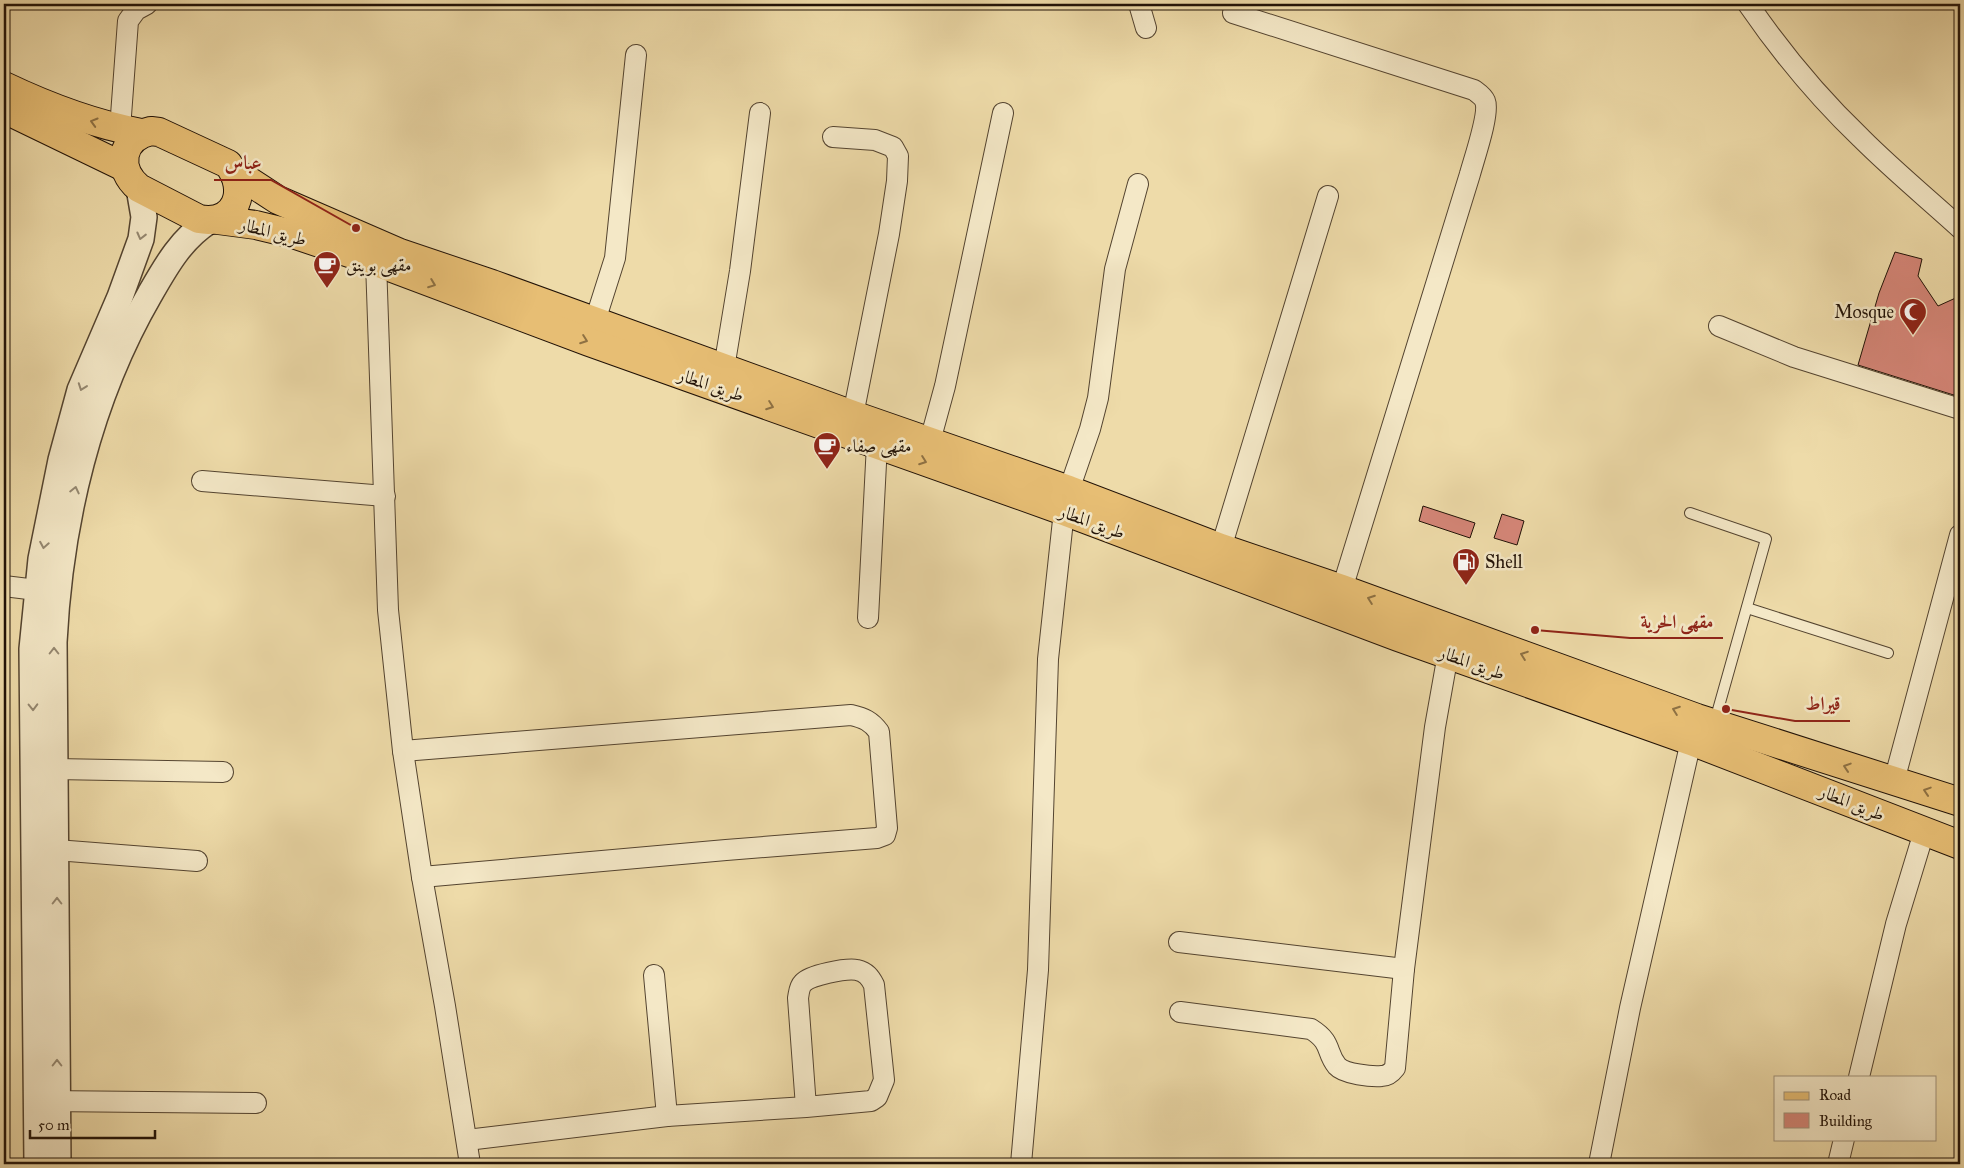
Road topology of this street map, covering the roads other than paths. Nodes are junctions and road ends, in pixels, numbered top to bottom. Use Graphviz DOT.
graph roads {
  1 [pos="147,4"];
  2 [pos="1140,4"];
  3 [pos="1748,4"];
  4 [pos="1233,13"];
  5 [pos="1146,28"];
  6 [pos="636,55"];
  7 [pos="7,99"];
  8 [pos="760,113"];
  9 [pos="1004,113"];
  10 [pos="131,131"];
  11 [pos="833,137"];
  12 [pos="235,172"];
  13 [pos="131,178"];
  14 [pos="1138,184"];
  15 [pos="1328,196"];
  16 [pos="213,220"];
  17 [pos="1960,228"];
  18 [pos="376,262"];
  19 [pos="595,321"];
  20 [pos="1719,326"];
  21 [pos="724,368"];
  22 [pos="1960,409"];
  23 [pos="854,415"];
  24 [pos="930,441"];
  25 [pos="877,444"];
  26 [pos="202,481"];
  27 [pos="385,496"];
  28 [pos="1067,501"];
  29 [pos="1690,513"];
  30 [pos="1960,535"];
  31 [pos="1221,548"];
  32 [pos="4,586"];
  33 [pos="1342,589"];
  34 [pos="47,591"];
  35 [pos="1746,608"];
  36 [pos="868,618"];
  37 [pos="1888,653"];
  38 [pos="1448,654"];
  39 [pos="1714,724"];
  40 [pos="1691,741"];
  41 [pos="404,751"];
  42 [pos="55,769"];
  43 [pos="223,772"];
  44 [pos="1894,782"];
  45 [pos="1960,802"];
  46 [pos="1889,818"];
  47 [pos="1924,832"];
  48 [pos="1960,845"];
  49 [pos="56,850"];
  50 [pos="197,861"];
  51 [pos="422,877"];
  52 [pos="1179,942"];
  53 [pos="1404,969"];
  54 [pos="654,974"];
  55 [pos="1180,1012"];
  56 [pos="1860,1076"];
  57 [pos="47,1101"];
  58 [pos="256,1104"];
  59 [pos="806,1107"];
  60 [pos="667,1116"];
  61 [pos="467,1140"];
  62 [pos="1844,1140"];
  63 [pos="37,1164"];
  64 [pos="58,1164"];
  65 [pos="470,1164"];
  66 [pos="1021,1164"];
  67 [pos="1599,1164"];
  68 [pos="1838,1164"];
  1 -- 10 [label="street"];
  2 -- 5 [label="street"];
  3 -- 17 [label="street"];
  4 -- 33 [label="street"];
  6 -- 19 [label="street"];
  10 -- 7 [label="main road, one-way"];
  7 -- 13 [label="main road"];
  8 -- 21 [label="street"];
  9 -- 24 [label="street"];
  10 -- 12 [label="main road, طريق المطار"];
  10 -- 13 [label="main road"];
  11 -- 23 [label="street"];
  12 -- 16 [label="main road"];
  12 -- 19 [label="main road, طريق المطار"];
  13 -- 16 [label="main road, طريق المطار"];
  13 -- 34 [label="street, one-way"];
  14 -- 28 [label="street"];
  15 -- 31 [label="street"];
  16 -- 18 [label="main road, طريق المطار"];
  34 -- 16 [label="street, one-way"];
  18 -- 25 [label="main road, طريق المطار, one-way"];
  18 -- 27 [label="street"];
  19 -- 21 [label="main road, طريق المطار"];
  20 -- 22 [label="street"];
  21 -- 23 [label="main road, طريق المطار"];
  23 -- 24 [label="main road, طريق المطار"];
  24 -- 28 [label="main road, طريق المطار"];
  25 -- 28 [label="main road, طريق المطار, one-way"];
  25 -- 36 [label="street"];
  26 -- 27 [label="street"];
  27 -- 41 [label="street"];
  28 -- 31 [label="main road, طريق المطار"];
  28 -- 38 [label="main road, طريق المطار"];
  28 -- 66 [label="street"];
  29 -- 35 [label="lane"];
  30 -- 44 [label="street"];
  31 -- 33 [label="main road, طريق المطار"];
  32 -- 34 [label="street"];
  39 -- 33 [label="main road, طريق المطار, one-way"];
  42 -- 34 [label="street, one-way"];
  34 -- 57 [label="street, one-way"];
  35 -- 37 [label="lane"];
  35 -- 39 [label="lane"];
  38 -- 40 [label="main road, طريق المطار"];
  38 -- 53 [label="street"];
  44 -- 39 [label="main road, طريق المطار, one-way"];
  40 -- 46 [label="main road, طريق المطار"];
  40 -- 67 [label="street"];
  41 -- 51 [label="street"];
  41 -- 51 [label="street"];
  42 -- 43 [label="street"];
  42 -- 49 [label="street"];
  45 -- 44 [label="main road, طريق المطار, one-way"];
  44 -- 46 [label="main road"];
  46 -- 47 [label="main road, طريق المطار"];
  47 -- 48 [label="main road, طريق المطار"];
  47 -- 56 [label="street"];
  49 -- 50 [label="street"];
  57 -- 49 [label="street, one-way"];
  51 -- 61 [label="street"];
  52 -- 53 [label="street"];
  53 -- 55 [label="street"];
  54 -- 60 [label="street"];
  57 -- 58 [label="street"];
  57 -- 63 [label="street"];
  57 -- 64 [label="street"];
  59 -- 59 [label="street"];
  59 -- 60 [label="street"];
  60 -- 61 [label="street"];
  61 -- 65 [label="street"];
  62 -- 68 [label="street"];
}
